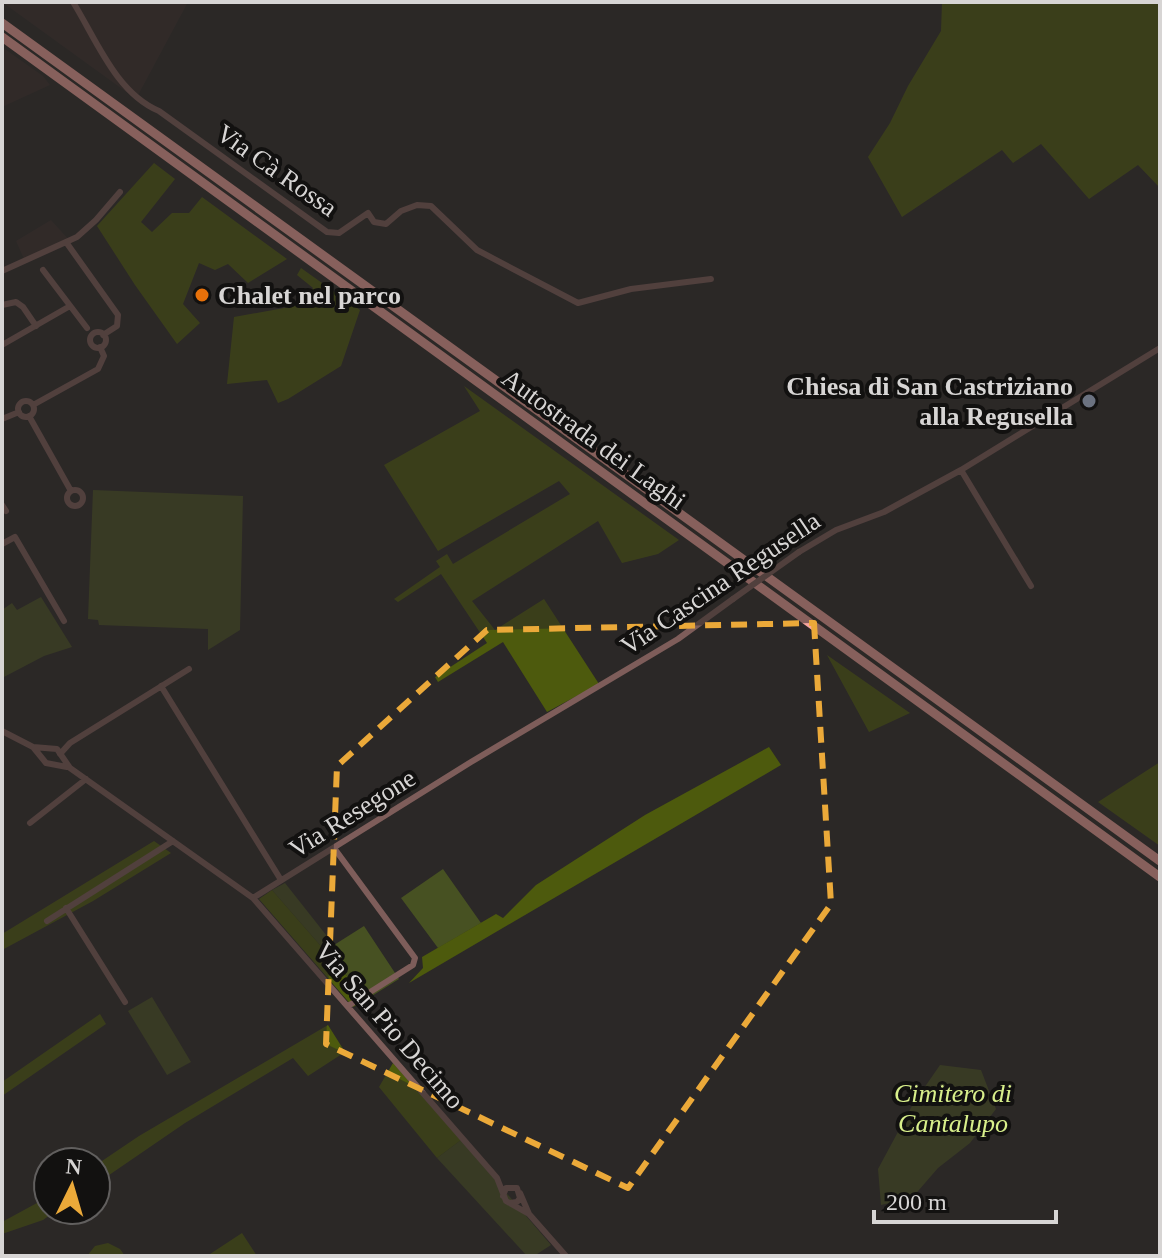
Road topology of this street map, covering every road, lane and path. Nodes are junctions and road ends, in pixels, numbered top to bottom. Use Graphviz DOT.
graph roads {
  1 [pos="73,2"];
  2 [pos="2,23"];
  3 [pos="2,37"];
  4 [pos="120,192"];
  5 [pos="66,242"];
  6 [pos="43,270"];
  7 [pos="2,271"];
  8 [pos="711,279"];
  9 [pos="2,305"];
  10 [pos="70,306"];
  11 [pos="36,326"];
  12 [pos="87,328"];
  13 [pos="103,335"];
  14 [pos="2,345"];
  15 [pos="100,347"];
  16 [pos="1160,348"];
  17 [pos="33,405"];
  18 [pos="19,412"];
  19 [pos="29,416"];
  20 [pos="2,419"];
  21 [pos="961,470"];
  22 [pos="71,491"];
  23 [pos="2,544"];
  24 [pos="1031,586"];
  25 [pos="64,621"];
  26 [pos="189,669"];
  27 [pos="161,686"];
  28 [pos="2,731"];
  29 [pos="70,743"];
  30 [pos="33,747"];
  31 [pos="51,747"];
  32 [pos="43,758"];
  33 [pos="58,758"];
  34 [pos="471,762"];
  35 [pos="86,779"];
  36 [pos="30,823"];
  37 [pos="173,841"];
  38 [pos="334,848"];
  39 [pos="1160,861"];
  40 [pos="1160,877"];
  41 [pos="281,880"];
  42 [pos="253,898"];
  43 [pos="66,908"];
  44 [pos="47,921"];
  45 [pos="125,1002"];
  46 [pos="348,1006"];
  47 [pos="497,1178"];
  48 [pos="515,1187"];
  49 [pos="520,1193"];
  50 [pos="503,1196"];
  51 [pos="509,1203"];
  52 [pos="529,1214"];
  53 [pos="566,1256"];
  1 -- 8 [label="street, Via Cà Rossa"];
  2 -- 39 [label="highway, Autostrada dei Laghi"];
  3 -- 40 [label="highway, Autostrada dei Laghi"];
  4 -- 5 [label="street"];
  5 -- 7 [label="street"];
  5 -- 13 [label="street"];
  6 -- 10 [label="street"];
  9 -- 11 [label="street"];
  10 -- 11 [label="street"];
  10 -- 12 [label="street"];
  11 -- 14 [label="street"];
  13 -- 15 [label="street"];
  13 -- 15 [label="street"];
  15 -- 17 [label="street"];
  16 -- 21 [label="street, Via Cascina Regusella"];
  17 -- 18 [label="street"];
  17 -- 19 [label="street"];
  18 -- 19 [label="street"];
  18 -- 20 [label="street"];
  19 -- 22 [label="street"];
  21 -- 24 [label="street"];
  21 -- 34 [label="street, Via Cascina Regusella, bridge"];
  23 -- 25 [label="street"];
  26 -- 27 [label="street"];
  27 -- 29 [label="street"];
  27 -- 41 [label="street"];
  28 -- 30 [label="street"];
  29 -- 31 [label="street"];
  29 -- 33 [label="street"];
  30 -- 31 [label="street"];
  30 -- 32 [label="street"];
  31 -- 32 [label="street"];
  31 -- 33 [label="street, Via San Pio Decimo"];
  32 -- 33 [label="street"];
  33 -- 35 [label="street, Via San Pio Decimo"];
  34 -- 38 [label="street, Via Resegone"];
  35 -- 36 [label="street"];
  35 -- 37 [label="street, Via San Pio Decimo"];
  37 -- 42 [label="street, Via San Pio Decimo"];
  37 -- 43 [label="street"];
  38 -- 41 [label="street, Via Resegone"];
  38 -- 46 [label="street"];
  41 -- 42 [label="street, Via Resegone"];
  42 -- 46 [label="street, Via San Pio Decimo"];
  43 -- 44 [label="street"];
  43 -- 45 [label="street"];
  46 -- 47 [label="street, Via San Pio Decimo"];
  47 -- 48 [label="street, Via San Pio Decimo"];
  47 -- 50 [label="street, Via San Pio Decimo"];
  48 -- 49 [label="street, Via San Pio Decimo"];
  48 -- 50 [label="street"];
  49 -- 51 [label="street"];
  49 -- 52 [label="street, Via San Pio Decimo"];
  50 -- 51 [label="street, Via San Pio Decimo"];
  51 -- 52 [label="street, Via San Pio Decimo"];
  52 -- 53 [label="street, Via San Pio Decimo"];
}
